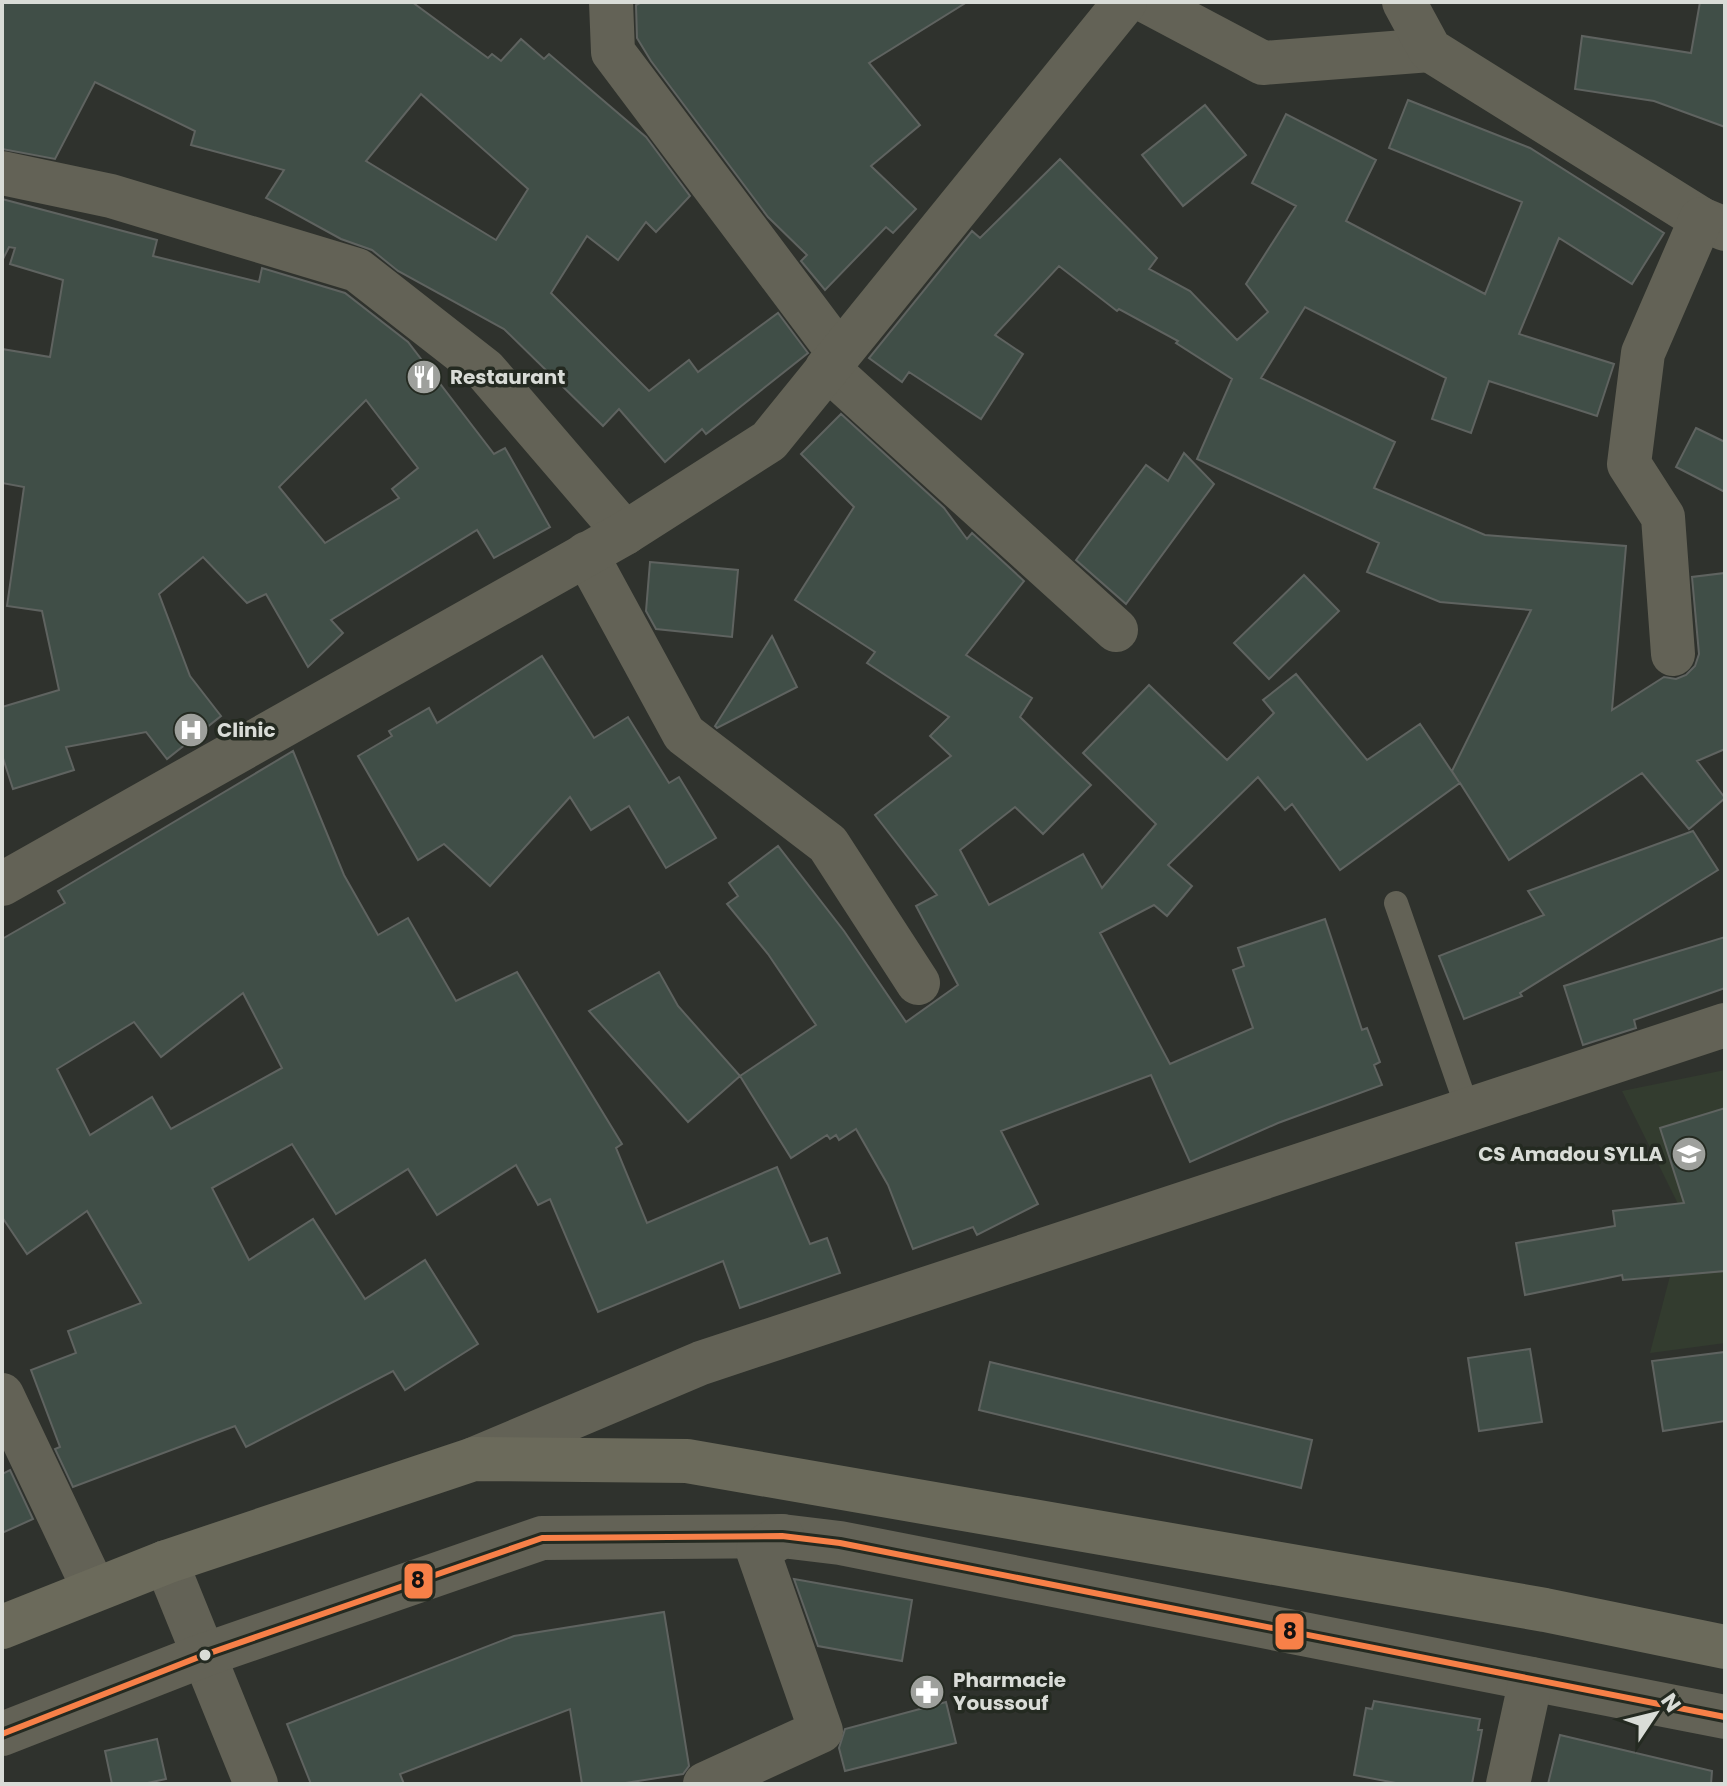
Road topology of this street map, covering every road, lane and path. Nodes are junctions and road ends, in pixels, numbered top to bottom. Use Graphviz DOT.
graph roads {
  1 [pos="611,2"];
  2 [pos="1125,2"];
  3 [pos="1148,2"];
  4 [pos="1404,2"];
  5 [pos="1430,50"];
  6 [pos="2,173"];
  7 [pos="1713,224"];
  8 [pos="833,360"];
  9 [pos="625,533"];
  10 [pos="586,554"];
  11 [pos="1116,630"];
  12 [pos="1673,654"];
  13 [pos="2,884"];
  14 [pos="1396,903"];
  15 [pos="918,983"];
  16 [pos="1725,1025"];
  17 [pos="1468,1110"];
  18 [pos="2,1395"];
  19 [pos="474,1459"];
  20 [pos="855,1490"];
  21 [pos="782,1536"];
  22 [pos="840,1543"];
  23 [pos="166,1562"];
  24 [pos="94,1589"];
  25 [pos="2,1627"];
  26 [pos="1725,1647"];
  27 [pos="204,1655"];
  28 [pos="1531,1679"];
  29 [pos="1725,1717"];
  30 [pos="2,1734"];
  31 [pos="256,1784"];
  32 [pos="705,1784"];
  33 [pos="1508,1784"];
  1 -- 8 [label="street"];
  2 -- 8 [label="street"];
  3 -- 5 [label="street"];
  4 -- 5 [label="street"];
  5 -- 7 [label="street"];
  6 -- 9 [label="street"];
  7 -- 12 [label="street"];
  8 -- 9 [label="street"];
  8 -- 11 [label="street"];
  9 -- 10 [label="street"];
  10 -- 13 [label="street"];
  10 -- 15 [label="street"];
  14 -- 17 [label="lane"];
  16 -- 17 [label="street"];
  17 -- 19 [label="street"];
  18 -- 24 [label="street"];
  19 -- 20 [label="main road"];
  19 -- 23 [label="main road"];
  20 -- 22 [label="street"];
  20 -- 26 [label="main road"];
  21 -- 22 [label="street"];
  21 -- 27 [label="street"];
  21 -- 32 [label="street"];
  22 -- 28 [label="street"];
  23 -- 24 [label="main road"];
  23 -- 27 [label="street"];
  24 -- 25 [label="main road"];
  27 -- 30 [label="street"];
  27 -- 31 [label="street"];
  28 -- 29 [label="street"];
  28 -- 33 [label="street"];
}
